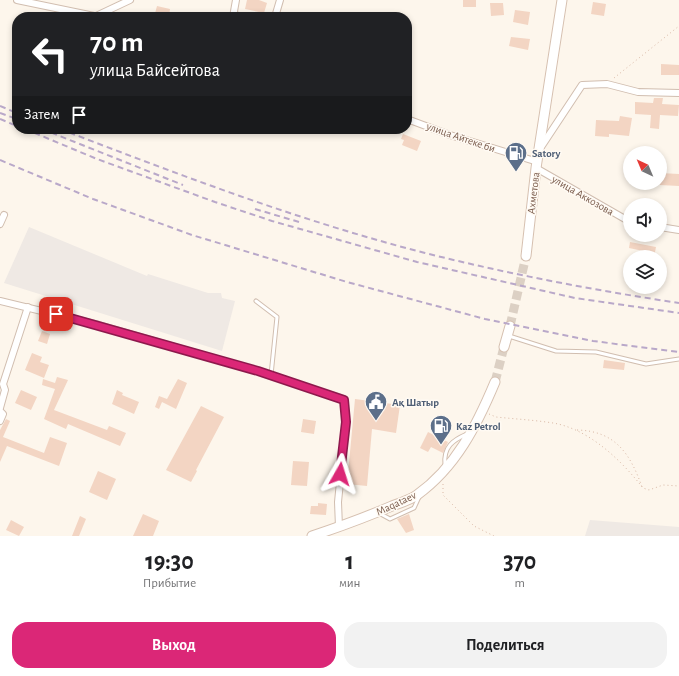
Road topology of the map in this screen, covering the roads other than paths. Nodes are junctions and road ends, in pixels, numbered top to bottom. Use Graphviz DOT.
graph roads {
  1 [pos="17,0"];
  2 [pos="130,0"];
  3 [pos="236,0"];
  4 [pos="280,0"];
  5 [pos="562,0"];
  6 [pos="121,2"];
  7 [pos="73,12"];
  8 [pos="105,12"];
  9 [pos="234,12"];
  10 [pos="276,12"];
  11 [pos="679,93"];
  12 [pos="412,121"];
  13 [pos="541,147"];
  14 [pos="537,165"];
  15 [pos="4,215"];
  16 [pos="623,216"];
  17 [pos="0,224"];
  18 [pos="667,228"];
  19 [pos="679,230"];
  20 [pos="526,256"];
  21 [pos="0,301"];
  22 [pos="256,301"];
  23 [pos="28,307"];
  24 [pos="510,326"];
  25 [pos="507,336"];
  26 [pos="504,348"];
  27 [pos="679,359"];
  28 [pos="271,376"];
  29 [pos="496,382"];
  30 [pos="0,408"];
  31 [pos="0,411"];
  32 [pos="0,421"];
  33 [pos="339,527"];
  34 [pos="312,536"];
  1 -- 7 [label="street"];
  2 -- 6 [label="street"];
  3 -- 9 [label="street"];
  4 -- 10 [label="street"];
  5 -- 13 [label="main road, Ахметова"];
  6 -- 8 [label="street"];
  11 -- 13 [label="street"];
  12 -- 14 [label="street, улица Айтеке би"];
  13 -- 14 [label="main road, Ахметова"];
  14 -- 16 [label="street, улица Аккозова"];
  14 -- 20 [label="main road, Ахметова"];
  15 -- 17 [label="street"];
  18 -- 19 [label="street"];
  21 -- 23 [label="street"];
  22 -- 28 [label="lane"];
  23 -- 28 [label="street"];
  23 -- 30 [label="street"];
  24 -- 25 [label="main road"];
  25 -- 26 [label="main road"];
  25 -- 27 [label="lane"];
  28 -- 33 [label="street"];
  29 -- 33 [label="main road, Maqataev"];
  31 -- 32 [label="street"];
  33 -- 34 [label="main road, Maqataev"];
}
